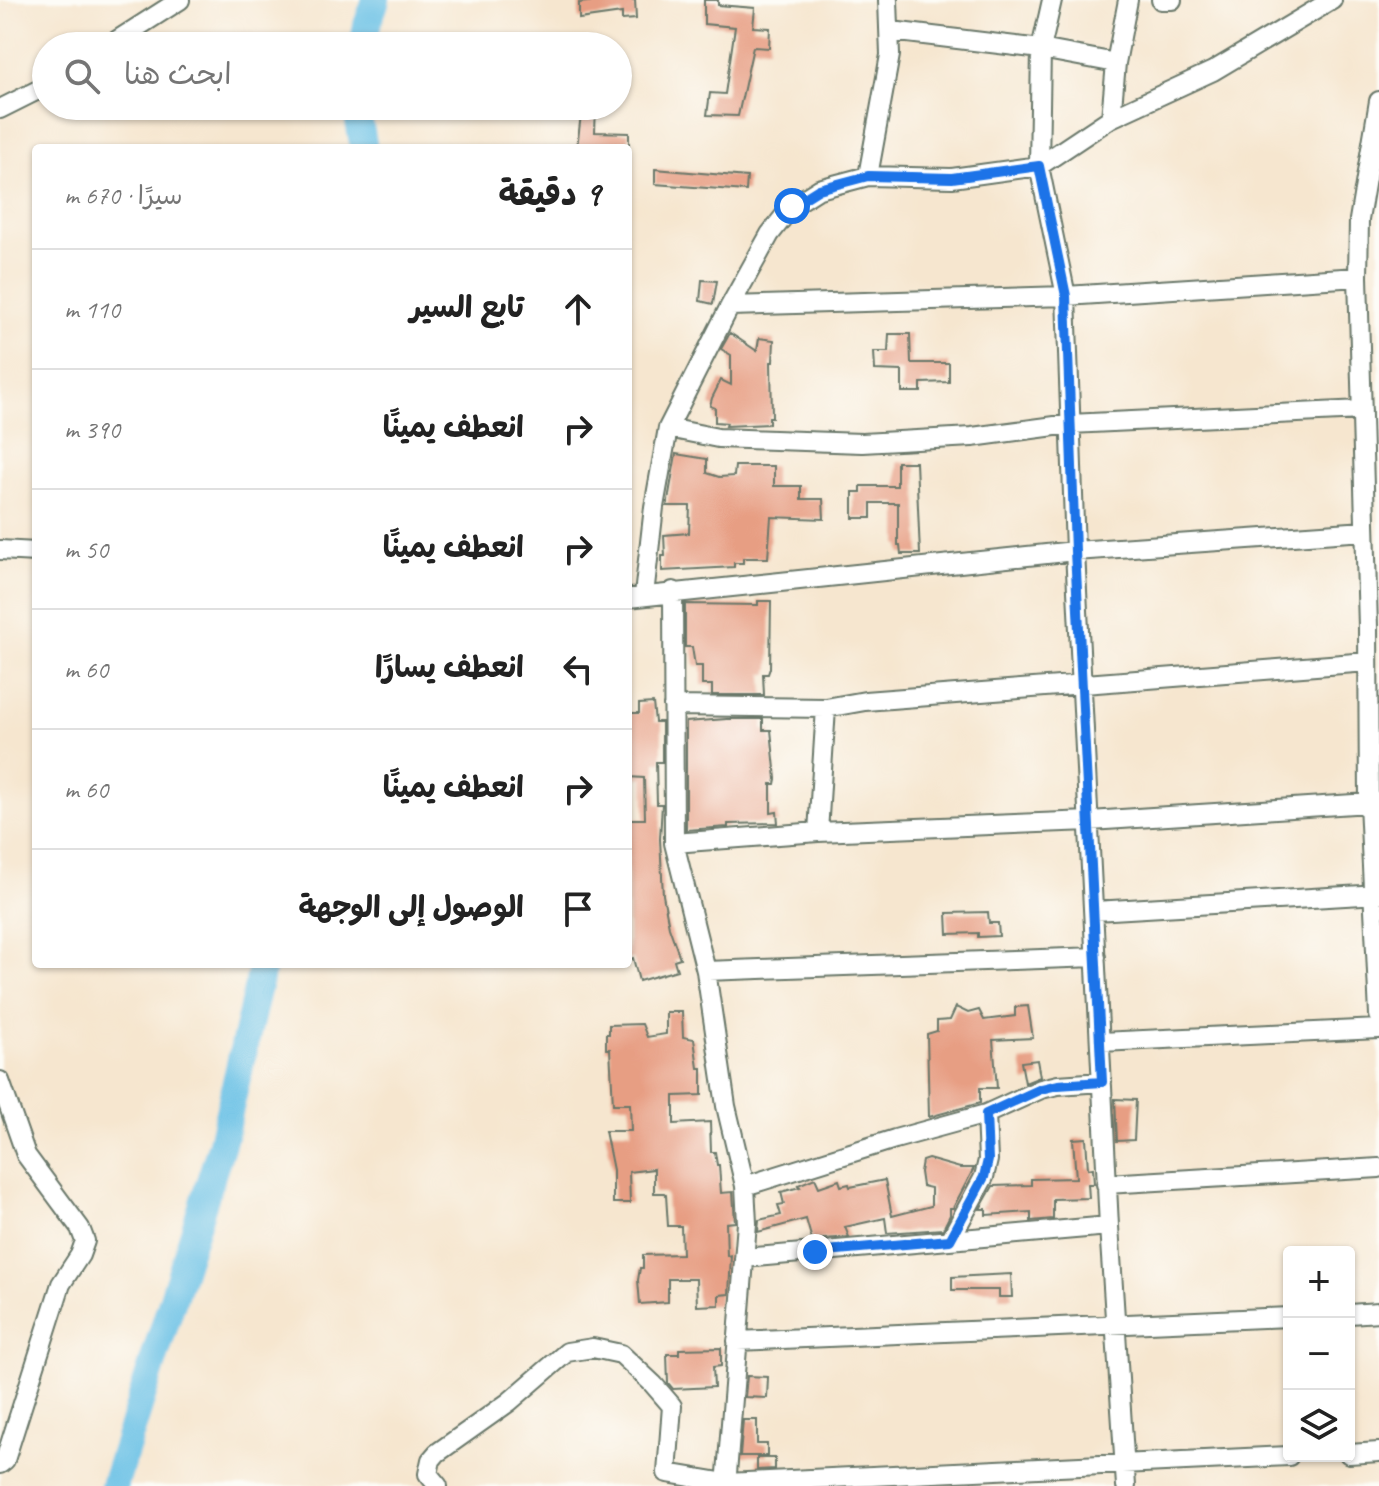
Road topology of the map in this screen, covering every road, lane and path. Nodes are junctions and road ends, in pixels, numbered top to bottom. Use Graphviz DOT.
graph roads {
  1 [pos="180,0"];
  2 [pos="888,0"];
  3 [pos="1052,0"];
  4 [pos="1128,0"];
  5 [pos="1161,0"];
  6 [pos="1172,0"];
  7 [pos="1332,0"];
  8 [pos="891,31"];
  9 [pos="130,32"];
  10 [pos="1041,49"];
  11 [pos="1116,63"];
  12 [pos="32,93"];
  13 [pos="1379,101"];
  14 [pos="0,109"];
  15 [pos="1111,118"];
  16 [pos="1039,166"];
  17 [pos="868,176"];
  18 [pos="1359,220"];
  19 [pos="1379,220"];
  20 [pos="1358,277"];
  21 [pos="1066,296"];
  22 [pos="730,306"];
  23 [pos="1370,363"];
  24 [pos="1362,410"];
  25 [pos="1070,424"];
  26 [pos="668,428"];
  27 [pos="1371,490"];
  28 [pos="1365,531"];
  29 [pos="0,550"];
  30 [pos="1075,551"];
  31 [pos="32,552"];
  32 [pos="673,591"];
  33 [pos="636,597"];
  34 [pos="1373,627"];
  35 [pos="1368,662"];
  36 [pos="1082,685"];
  37 [pos="673,706"];
  38 [pos="826,708"];
  39 [pos="1374,760"];
  40 [pos="1369,803"];
  41 [pos="1090,821"];
  42 [pos="818,832"];
  43 [pos="674,843"];
  44 [pos="1376,894"];
  45 [pos="1095,911"];
  46 [pos="1096,957"];
  47 [pos="706,971"];
  48 [pos="1379,1015"];
  49 [pos="1379,1029"];
  50 [pos="1101,1042"];
  51 [pos="0,1081"];
  52 [pos="1102,1082"];
  53 [pos="986,1114"];
  54 [pos="1379,1168"];
  55 [pos="1106,1184"];
  56 [pos="745,1186"];
  57 [pos="1109,1226"];
  58 [pos="950,1240"];
  59 [pos="744,1258"];
  60 [pos="1379,1312"];
  61 [pos="1355,1314"];
  62 [pos="1283,1317"];
  63 [pos="1114,1326"];
  64 [pos="737,1341"];
  65 [pos="1379,1452"];
  66 [pos="1355,1454"];
  67 [pos="1283,1456"];
  68 [pos="1124,1462"];
  69 [pos="0,1464"];
  70 [pos="899,1480"];
  71 [pos="726,1484"];
  72 [pos="438,1486"];
  73 [pos="1126,1486"];
  1 -- 9 [label="street"];
  2 -- 8 [label="street"];
  3 -- 10 [label="street"];
  4 -- 11 [label="street"];
  5 -- 6 [label="street"];
  7 -- 15 [label="street"];
  8 -- 10 [label="street"];
  8 -- 17 [label="street"];
  10 -- 11 [label="street"];
  10 -- 16 [label="street"];
  11 -- 15 [label="street"];
  12 -- 14 [label="street"];
  13 -- 18 [label="street"];
  15 -- 16 [label="street"];
  16 -- 17 [label="street"];
  16 -- 21 [label="street"];
  17 -- 22 [label="street"];
  18 -- 19 [label="street"];
  18 -- 20 [label="street"];
  20 -- 21 [label="street"];
  20 -- 23 [label="street"];
  21 -- 22 [label="street"];
  21 -- 25 [label="street"];
  22 -- 26 [label="street"];
  23 -- 24 [label="street"];
  24 -- 25 [label="street"];
  24 -- 27 [label="street"];
  25 -- 26 [label="street"];
  25 -- 30 [label="street"];
  26 -- 33 [label="street"];
  27 -- 28 [label="street"];
  28 -- 30 [label="street"];
  28 -- 34 [label="street"];
  29 -- 31 [label="street"];
  30 -- 32 [label="street"];
  30 -- 36 [label="street"];
  32 -- 33 [label="street"];
  32 -- 37 [label="street"];
  34 -- 35 [label="street"];
  35 -- 36 [label="street"];
  35 -- 39 [label="street"];
  36 -- 38 [label="street"];
  36 -- 41 [label="street"];
  37 -- 38 [label="street"];
  37 -- 43 [label="street"];
  38 -- 42 [label="street"];
  39 -- 40 [label="street"];
  40 -- 41 [label="street"];
  40 -- 44 [label="street"];
  41 -- 42 [label="street"];
  41 -- 45 [label="street"];
  42 -- 43 [label="street"];
  43 -- 47 [label="street"];
  44 -- 45 [label="street"];
  44 -- 48 [label="street"];
  45 -- 46 [label="street"];
  46 -- 47 [label="street"];
  46 -- 50 [label="street"];
  47 -- 56 [label="street"];
  49 -- 50 [label="street"];
  50 -- 52 [label="street"];
  51 -- 69 [label="street"];
  52 -- 53 [label="street"];
  52 -- 55 [label="street"];
  53 -- 56 [label="street"];
  53 -- 58 [label="street"];
  54 -- 55 [label="street"];
  55 -- 57 [label="street"];
  56 -- 59 [label="street"];
  57 -- 58 [label="street"];
  57 -- 63 [label="street"];
  58 -- 59 [label="street"];
  59 -- 64 [label="street"];
  60 -- 61 [label="street"];
  62 -- 63 [label="street"];
  63 -- 64 [label="street"];
  63 -- 68 [label="street"];
  64 -- 71 [label="street"];
  65 -- 66 [label="street"];
  67 -- 68 [label="street"];
  68 -- 70 [label="street"];
  68 -- 73 [label="street"];
  70 -- 71 [label="street"];
  71 -- 72 [label="street"];
}
